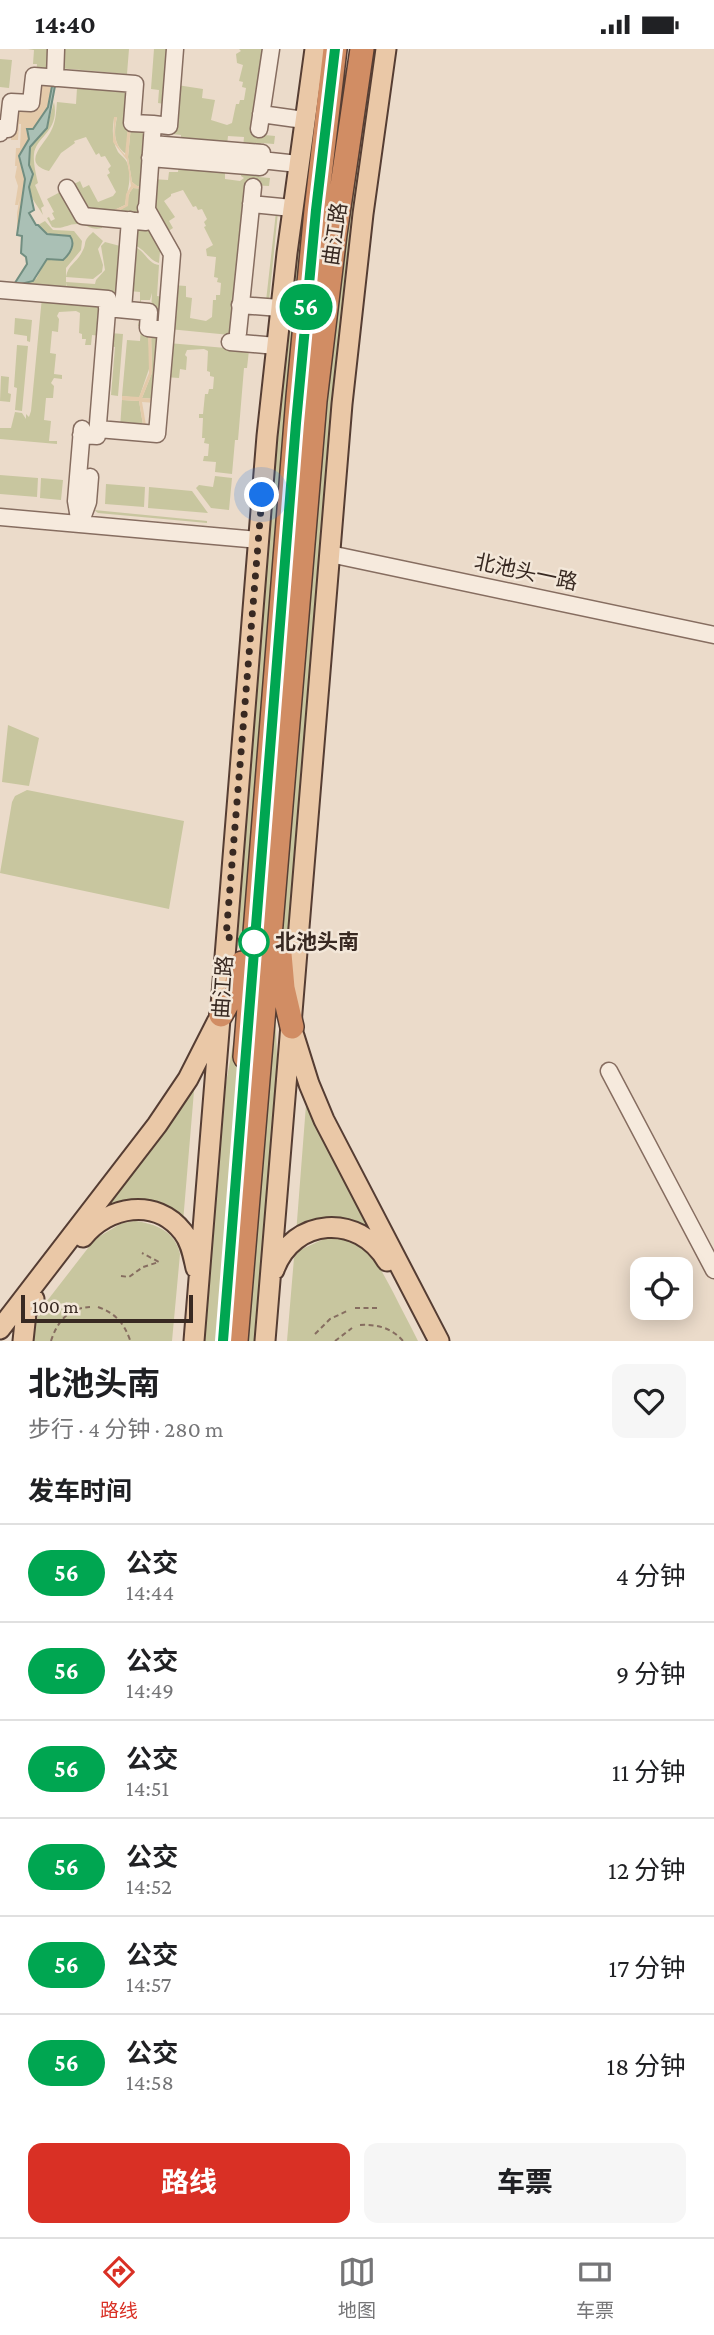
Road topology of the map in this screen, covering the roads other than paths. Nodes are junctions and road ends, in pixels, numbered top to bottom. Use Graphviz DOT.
graph roads {
  1 [pos="56,49"];
  2 [pos="175,49"];
  3 [pos="271,49"];
  4 [pos="315,49"];
  5 [pos="328,49"];
  6 [pos="335,49"];
  7 [pos="362,49"];
  8 [pos="378,49"];
  9 [pos="386,49"];
  10 [pos="55,78"];
  11 [pos="331,78"];
  12 [pos="355,98"];
  13 [pos="304,120"];
  14 [pos="153,124"];
  15 [pos="0,133"];
  16 [pos="151,151"];
  17 [pos="298,164"];
  18 [pos="253,187"];
  19 [pos="67,188"];
  20 [pos="251,204"];
  21 [pos="146,208"];
  22 [pos="292,208"];
  23 [pos="130,220"];
  24 [pos="0,290"];
  25 [pos="240,305"];
  26 [pos="280,308"];
  27 [pos="115,309"];
  28 [pos="166,330"];
  29 [pos="276,346"];
  30 [pos="87,431"];
  31 [pos="90,477"];
  32 [pos="0,517"];
  33 [pos="80,524"];
  34 [pos="258,540"];
  35 [pos="330,554"];
  36 [pos="714,635"];
  37 [pos="266,899"];
  38 [pos="221,1015"];
  39 [pos="292,1027"];
  40 [pos="609,1070"];
  41 [pos="714,1270"];
  42 [pos="199,1284"];
  43 [pos="269,1292"];
  44 [pos="0,1329"];
  45 [pos="23,1341"];
  46 [pos="194,1341"];
  47 [pos="223,1341"];
  48 [pos="236,1341"];
  49 [pos="265,1341"];
  50 [pos="428,1341"];
  51 [pos="439,1341"];
  1 -- 10 [label="street"];
  2 -- 14 [label="street"];
  3 -- 13 [label="street"];
  4 -- 13 [label="main road, 曲江路"];
  5 -- 11 [label="highway"];
  6 -- 11 [label="highway, 曲江路"];
  7 -- 12 [label="highway, 曲江路"];
  8 -- 12 [label="highway"];
  9 -- 35 [label="main road, 曲江路"];
  10 -- 14 [label="street"];
  10 -- 15 [label="street"];
  11 -- 37 [label="highway, 曲江路"];
  12 -- 37 [label="highway, 曲江路"];
  13 -- 17 [label="main road, 曲江路"];
  14 -- 16 [label="street"];
  16 -- 17 [label="street"];
  16 -- 21 [label="street"];
  17 -- 22 [label="main road, 曲江路"];
  18 -- 20 [label="street"];
  19 -- 23 [label="street"];
  20 -- 22 [label="street"];
  20 -- 25 [label="street"];
  21 -- 23 [label="street"];
  21 -- 28 [label="street"];
  22 -- 26 [label="main road, 曲江路"];
  23 -- 27 [label="street"];
  24 -- 27 [label="street"];
  25 -- 26 [label="street"];
  25 -- 29 [label="street"];
  26 -- 29 [label="main road, 曲江路"];
  27 -- 28 [label="street"];
  27 -- 30 [label="street"];
  28 -- 30 [label="street"];
  29 -- 34 [label="main road, 曲江路"];
  30 -- 33 [label="street"];
  31 -- 33 [label="street"];
  32 -- 33 [label="street"];
  33 -- 34 [label="street"];
  34 -- 38 [label="main road, 曲江路"];
  35 -- 36 [label="street, 北池头一路"];
  35 -- 39 [label="main road, 曲江路"];
  37 -- 38 [label="highway"];
  37 -- 39 [label="highway"];
  37 -- 47 [label="highway, 曲江路"];
  37 -- 48 [label="highway, 曲江路"];
  38 -- 42 [label="main road, 曲江路"];
  38 -- 44 [label="main road"];
  39 -- 43 [label="main road, 曲江路"];
  39 -- 51 [label="main road"];
  40 -- 41 [label="street"];
  42 -- 45 [label="main road"];
  42 -- 46 [label="main road, 曲江路"];
  43 -- 49 [label="main road, 曲江路"];
  43 -- 50 [label="main road"];
}
